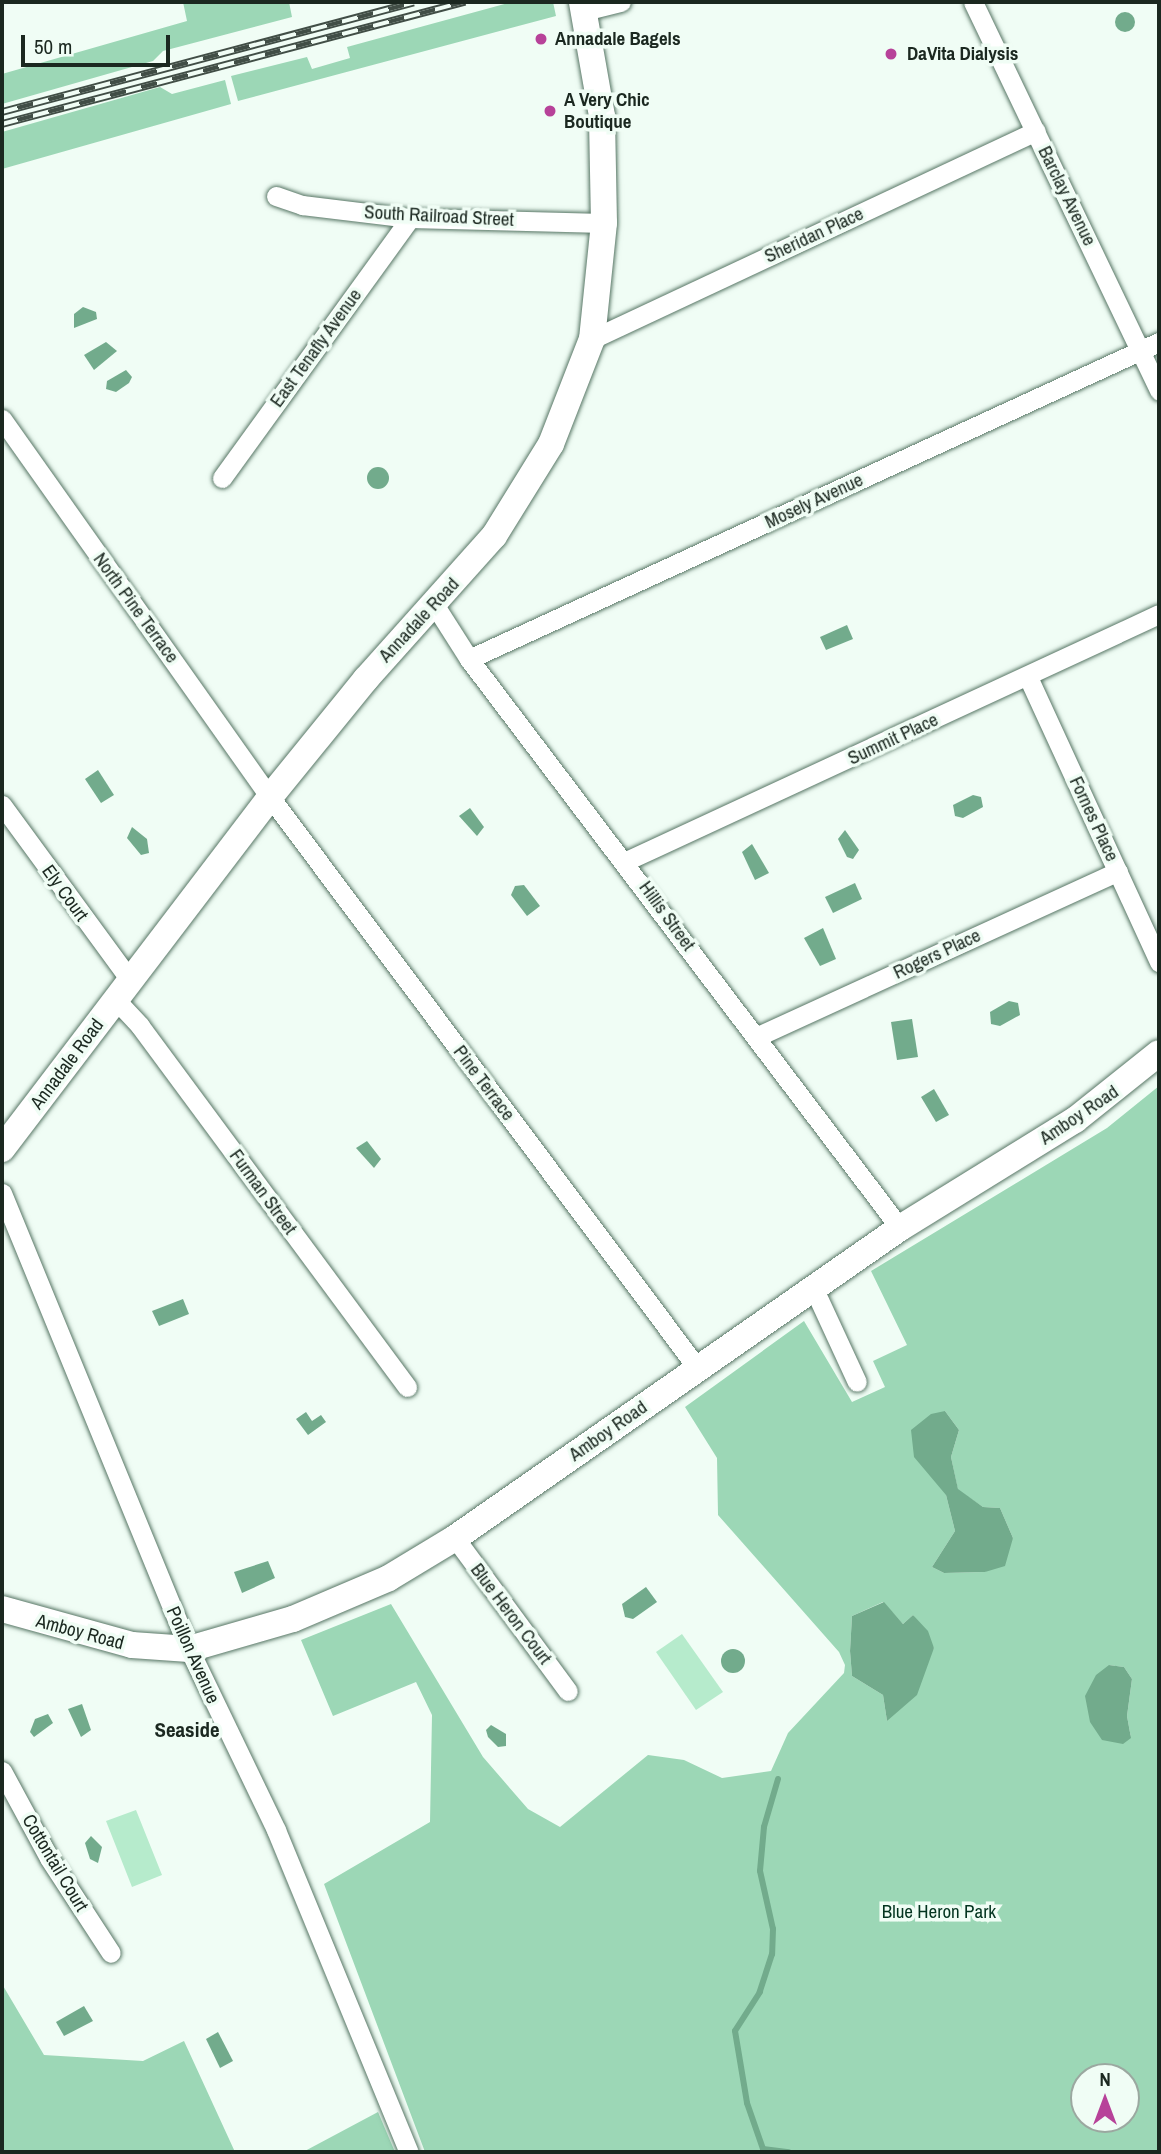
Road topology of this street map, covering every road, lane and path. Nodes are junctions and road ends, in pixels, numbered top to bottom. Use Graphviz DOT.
graph roads {
  1 [pos="621,2"];
  2 [pos="973,2"];
  3 [pos="583,5"];
  4 [pos="1036,131"];
  5 [pos="276,196"];
  6 [pos="410,218"];
  7 [pos="604,223"];
  8 [pos="592,339"];
  9 [pos="1159,342"];
  10 [pos="1141,351"];
  11 [pos="1159,391"];
  12 [pos="2,419"];
  13 [pos="222,478"];
  14 [pos="434,604"];
  15 [pos="1159,614"];
  16 [pos="469,659"];
  17 [pos="1028,677"];
  18 [pos="270,797"];
  19 [pos="2,804"];
  20 [pos="626,861"];
  21 [pos="1118,872"];
  22 [pos="1159,962"];
  23 [pos="123,990"];
  24 [pos="756,1037"];
  25 [pos="1159,1053"];
  26 [pos="2,1149"];
  27 [pos="2,1193"];
  28 [pos="900,1228"];
  29 [pos="814,1289"];
  30 [pos="698,1369"];
  31 [pos="857,1382"];
  32 [pos="407,1387"];
  33 [pos="455,1538"];
  34 [pos="2,1609"];
  35 [pos="189,1649"];
  36 [pos="568,1690"];
  37 [pos="2,1770"];
  38 [pos="111,1953"];
  39 [pos="409,2152"];
  1 -- 3 [label="street"];
  2 -- 4 [label="street, Barclay Avenue"];
  3 -- 7 [label="main road, Annadale Road"];
  4 -- 8 [label="street, Sheridan Place"];
  4 -- 10 [label="street, Barclay Avenue"];
  5 -- 6 [label="street, South Railroad Street"];
  6 -- 7 [label="street, South Railroad Street"];
  6 -- 13 [label="street, East Tenafly Avenue"];
  7 -- 8 [label="main road, Annadale Road"];
  8 -- 14 [label="main road, Annadale Road"];
  9 -- 10 [label="street, Mosely Avenue"];
  10 -- 11 [label="street, Barclay Avenue"];
  10 -- 16 [label="street, Mosely Avenue"];
  12 -- 18 [label="street, North Pine Terrace"];
  14 -- 16 [label="street, Hillis Street"];
  14 -- 18 [label="main road, Annadale Road"];
  15 -- 17 [label="street, Summit Place"];
  16 -- 20 [label="street, Hillis Street"];
  17 -- 20 [label="street, Summit Place"];
  17 -- 21 [label="street, Fornes Place"];
  18 -- 23 [label="main road, Annadale Road"];
  18 -- 30 [label="street, Pine Terrace"];
  19 -- 23 [label="street, Ely Court"];
  20 -- 24 [label="street, Hillis Street"];
  21 -- 22 [label="street, Fornes Place"];
  21 -- 24 [label="street, Rogers Place"];
  23 -- 26 [label="main road, Annadale Road"];
  23 -- 32 [label="street, Furman Street"];
  24 -- 28 [label="street, Hillis Street"];
  25 -- 28 [label="main road, Amboy Road"];
  27 -- 35 [label="street, Poillon Avenue"];
  28 -- 29 [label="main road, Amboy Road"];
  29 -- 30 [label="main road, Amboy Road"];
  29 -- 31 [label="street"];
  30 -- 33 [label="main road, Amboy Road"];
  33 -- 35 [label="main road, Amboy Road"];
  33 -- 36 [label="street, Blue Heron Court"];
  34 -- 35 [label="main road, Amboy Road"];
  35 -- 39 [label="street, Poillon Avenue"];
  37 -- 38 [label="street, Cottontail Court"];
}
